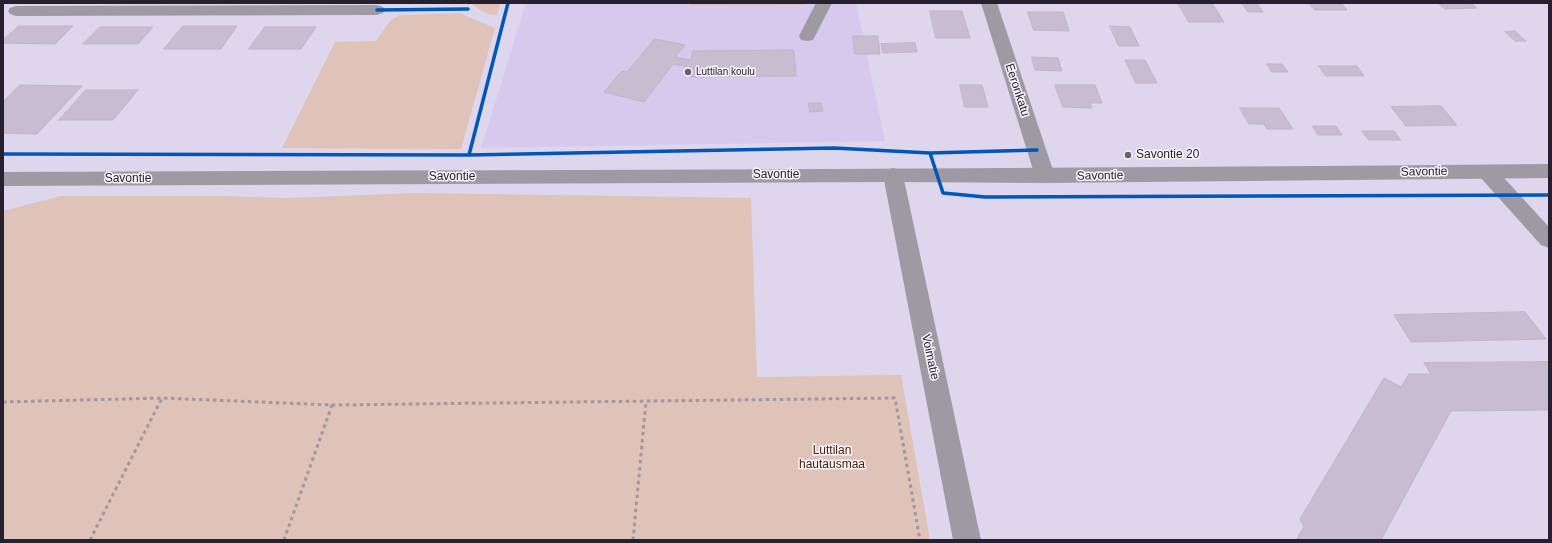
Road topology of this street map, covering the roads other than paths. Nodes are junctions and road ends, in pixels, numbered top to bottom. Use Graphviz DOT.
graph roads {
  1 [pos="824,3"];
  2 [pos="989,3"];
  3 [pos="20,7"];
  4 [pos="377,10"];
  5 [pos="3,23"];
  6 [pos="807,36"];
  7 [pos="1549,171"];
  8 [pos="1487,172"];
  9 [pos="892,174"];
  10 [pos="1045,176"];
  11 [pos="3,180"];
  12 [pos="1549,240"];
  13 [pos="967,540"];
  1 -- 6 [label="street"];
  2 -- 10 [label="street, Eeronkatu"];
  3 -- 4 [label="street"];
  3 -- 5 [label="street"];
  7 -- 8 [label="street, Savontie"];
  8 -- 10 [label="street, Savontie"];
  8 -- 12 [label="street"];
  9 -- 10 [label="street, Savontie"];
  9 -- 11 [label="street, Savontie"];
  9 -- 13 [label="street, Voimatie"];
}
